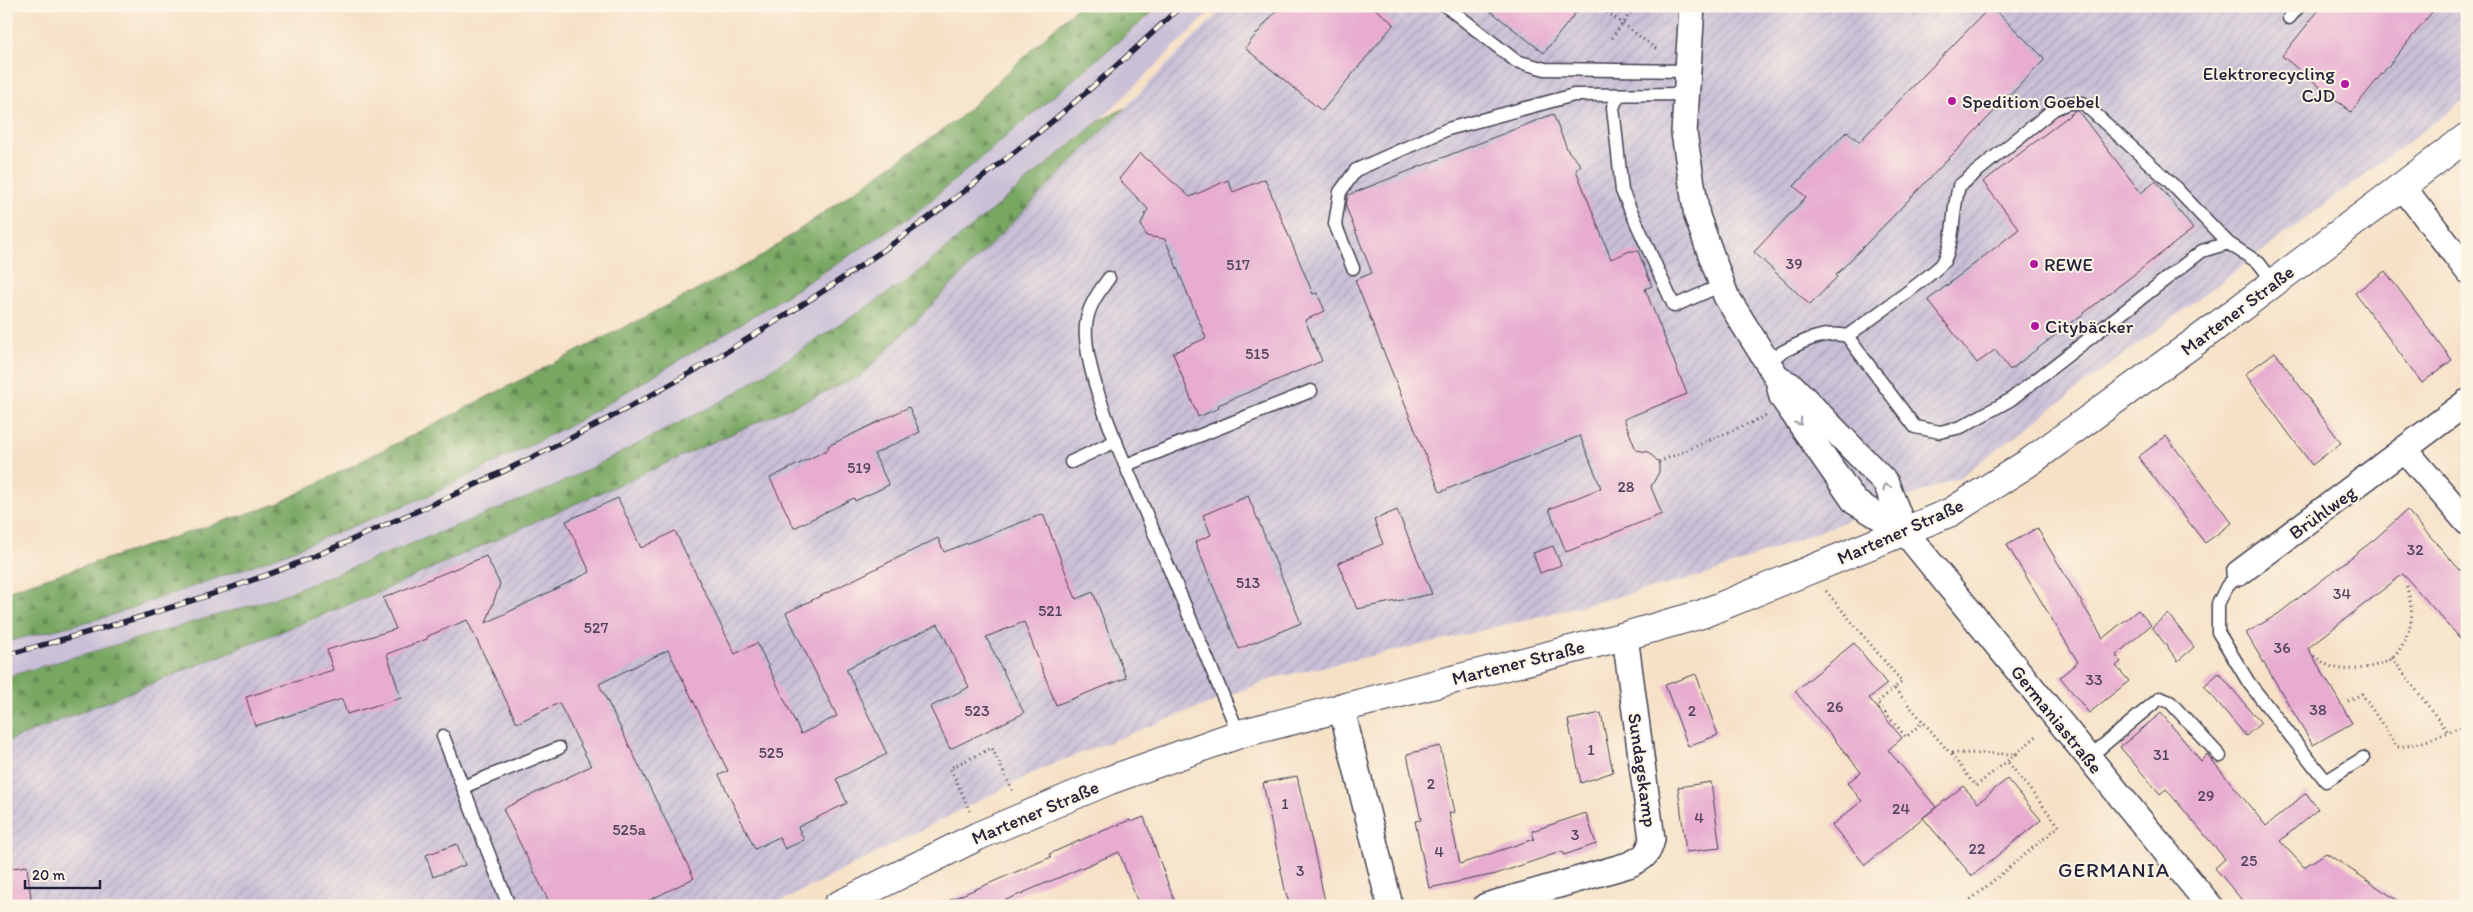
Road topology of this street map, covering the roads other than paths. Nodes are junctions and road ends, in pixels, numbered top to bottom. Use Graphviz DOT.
graph roads {
  1 [pos="1446,6"];
  2 [pos="1692,6"];
  3 [pos="2299,6"];
  4 [pos="2289,18"];
  5 [pos="1687,83"];
  6 [pos="1619,95"];
  7 [pos="2467,137"];
  8 [pos="2402,186"];
  9 [pos="2228,243"];
  10 [pos="1352,268"];
  11 [pos="2467,270"];
  12 [pos="1109,278"];
  13 [pos="2274,283"];
  14 [pos="1722,285"];
  15 [pos="1847,336"];
  16 [pos="1772,370"];
  17 [pos="1311,391"];
  18 [pos="2467,402"];
  19 [pos="1116,441"];
  20 [pos="2404,450"];
  21 [pos="1070,462"];
  22 [pos="1126,465"];
  23 [pos="2467,522"];
  24 [pos="1905,532"];
  25 [pos="2239,573"];
  26 [pos="1625,636"];
  27 [pos="1341,706"];
  28 [pos="1239,734"];
  29 [pos="443,736"];
  30 [pos="559,748"];
  31 [pos="2220,756"];
  32 [pos="2088,758"];
  33 [pos="2363,758"];
  34 [pos="464,787"];
  35 [pos="508,906"];
  36 [pos="837,906"];
  37 [pos="1390,906"];
  38 [pos="1486,906"];
  39 [pos="2210,906"];
  1 -- 5 [label="lane"];
  2 -- 5 [label="street, Germaniastraße"];
  3 -- 4 [label="lane"];
  5 -- 6 [label="lane"];
  5 -- 14 [label="street, Germaniastraße"];
  6 -- 10 [label="lane"];
  6 -- 14 [label="lane"];
  7 -- 8 [label="street, Martener Straße"];
  8 -- 11 [label="street"];
  8 -- 13 [label="street, Martener Straße"];
  9 -- 13 [label="lane"];
  9 -- 15 [label="lane"];
  9 -- 15 [label="lane"];
  12 -- 19 [label="lane"];
  13 -- 24 [label="street, Martener Straße"];
  14 -- 16 [label="street, Germaniastraße"];
  15 -- 16 [label="lane"];
  24 -- 16 [label="street, Germaniastraße, one-way"];
  16 -- 24 [label="street, Germaniastraße, one-way"];
  17 -- 22 [label="lane"];
  18 -- 20 [label="street, Brühlweg"];
  19 -- 21 [label="lane"];
  19 -- 22 [label="lane"];
  20 -- 23 [label="street"];
  20 -- 25 [label="street, Brühlweg"];
  22 -- 28 [label="lane"];
  24 -- 26 [label="street, Martener Straße"];
  24 -- 32 [label="street, Germaniastraße"];
  25 -- 33 [label="lane"];
  26 -- 27 [label="street, Martener Straße"];
  26 -- 38 [label="street, Sundagskamp"];
  27 -- 28 [label="street, Martener Straße"];
  27 -- 37 [label="street"];
  28 -- 36 [label="street, Martener Straße"];
  29 -- 34 [label="lane"];
  30 -- 34 [label="lane"];
  31 -- 32 [label="lane"];
  32 -- 39 [label="street, Germaniastraße"];
  34 -- 35 [label="lane"];
}
